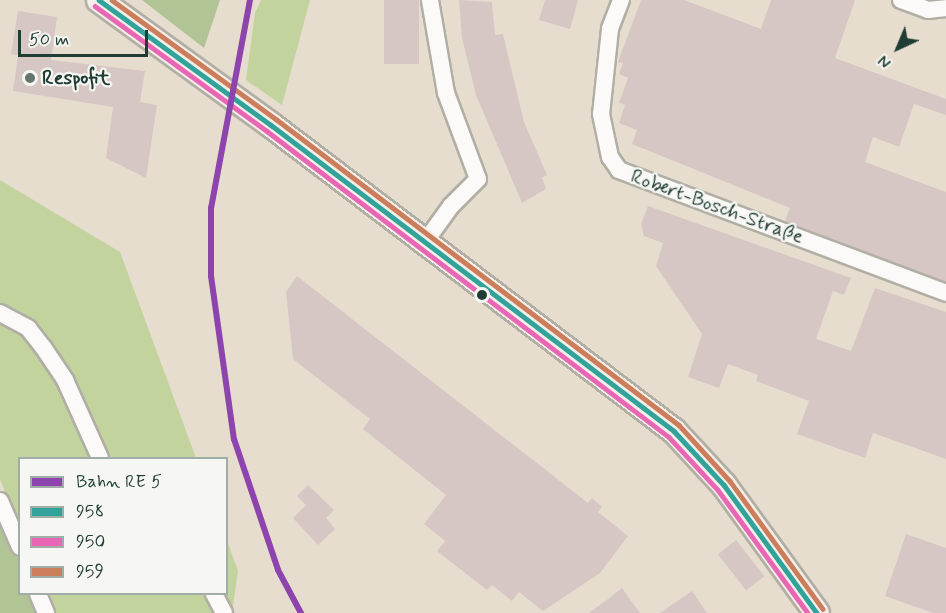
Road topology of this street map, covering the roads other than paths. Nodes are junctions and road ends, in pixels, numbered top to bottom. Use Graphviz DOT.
graph roads {
  1 [pos="99,0"];
  2 [pos="430,0"];
  3 [pos="621,0"];
  4 [pos="901,0"];
  5 [pos="946,8"];
  6 [pos="425,242"];
  7 [pos="946,293"];
  8 [pos="0,313"];
  9 [pos="99,457"];
  10 [pos="0,501"];
  11 [pos="18,542"];
  12 [pos="38,595"];
  13 [pos="215,595"];
  14 [pos="46,613"];
  15 [pos="224,613"];
  16 [pos="816,613"];
  1 -- 6 [label="main road"];
  2 -- 6 [label="street"];
  3 -- 7 [label="street, Robert-Bosch-Straße"];
  4 -- 5 [label="street"];
  6 -- 16 [label="main road"];
  8 -- 9 [label="street"];
  10 -- 11 [label="street"];
  12 -- 14 [label="street"];
  13 -- 15 [label="street"];
}
